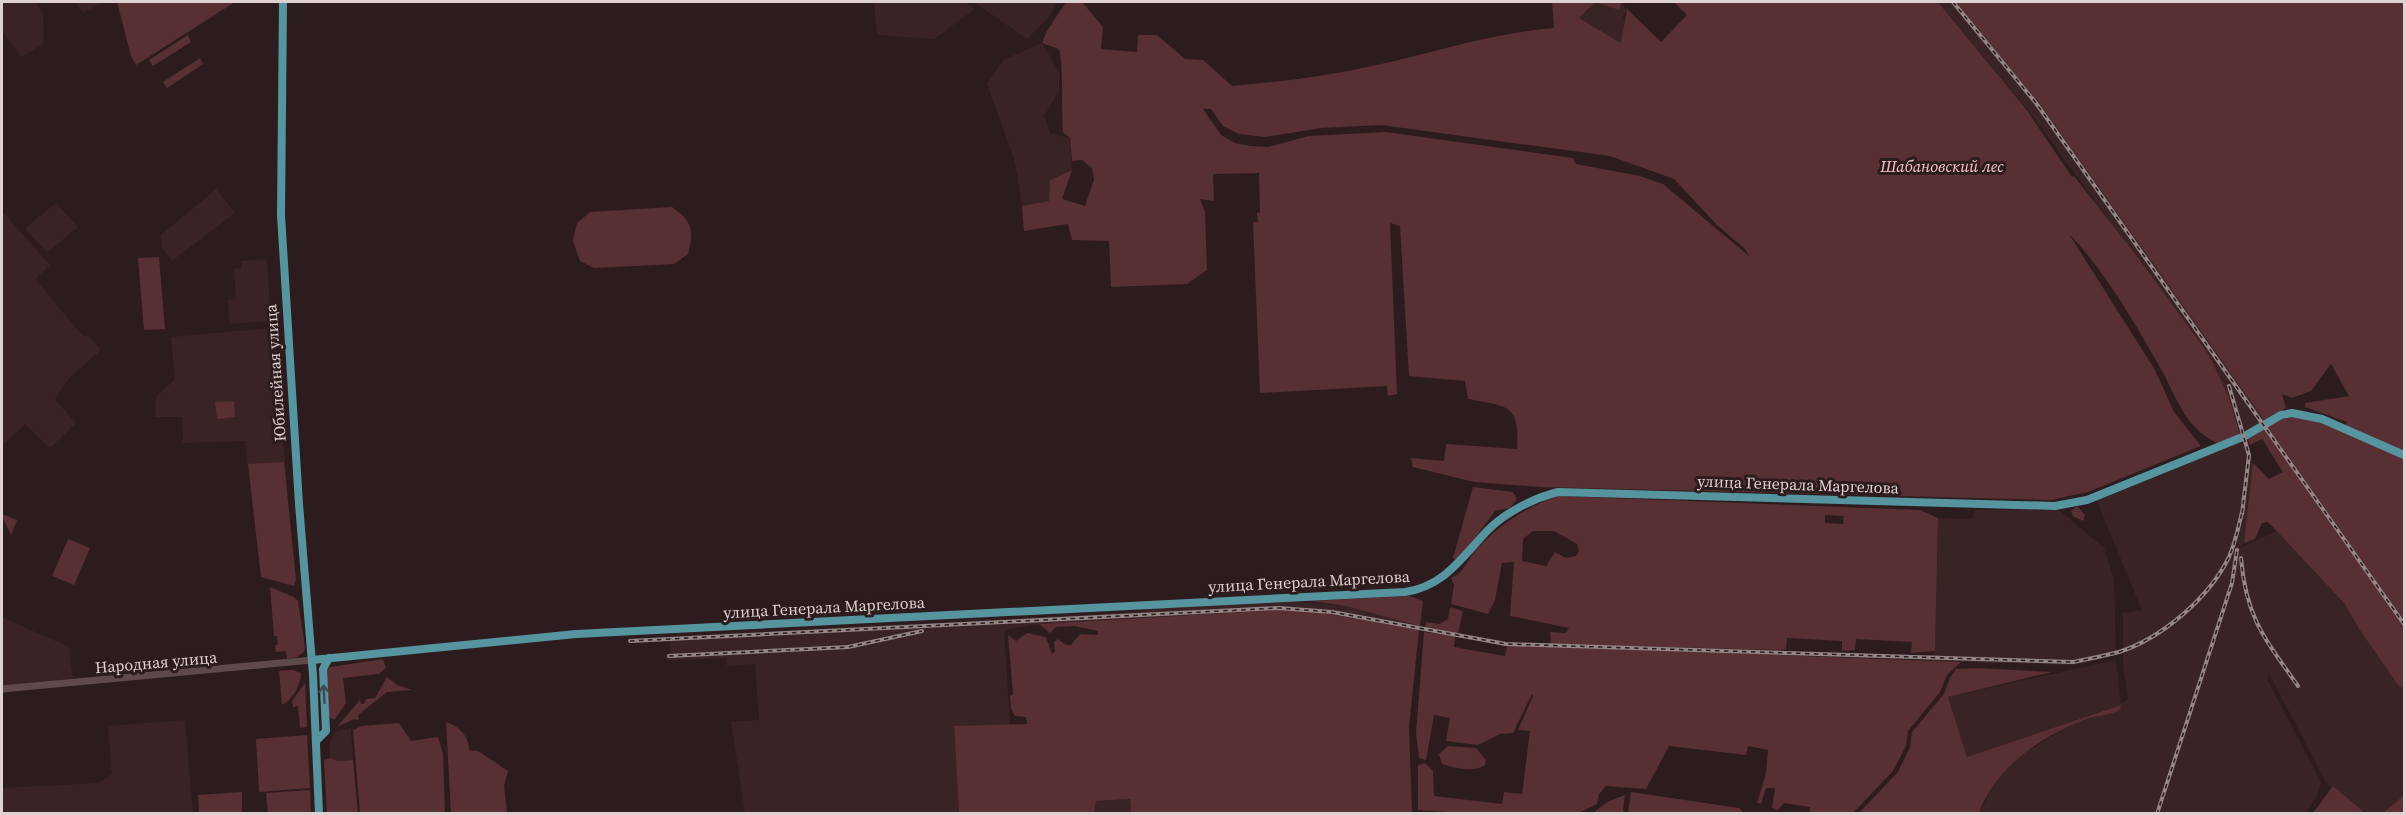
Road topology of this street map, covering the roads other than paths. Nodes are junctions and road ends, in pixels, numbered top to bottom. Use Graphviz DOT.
graph roads {
  1 [pos="283,2"];
  2 [pos="2404,455"];
  3 [pos="330,658"];
  4 [pos="312,660"];
  5 [pos="2,689"];
  6 [pos="316,741"];
  7 [pos="320,813"];
  1 -- 4 [label="main road, Юбилейная улица"];
  2 -- 3 [label="main road, улица Генерала Маргелова"];
  3 -- 4 [label="main road, улица Генерала Маргелова"];
  6 -- 3 [label="main road, one-way"];
  4 -- 5 [label="street, Народная улица"];
  4 -- 6 [label="main road, Юбилейная улица"];
  6 -- 7 [label="main road, Юбилейная улица"];
}
